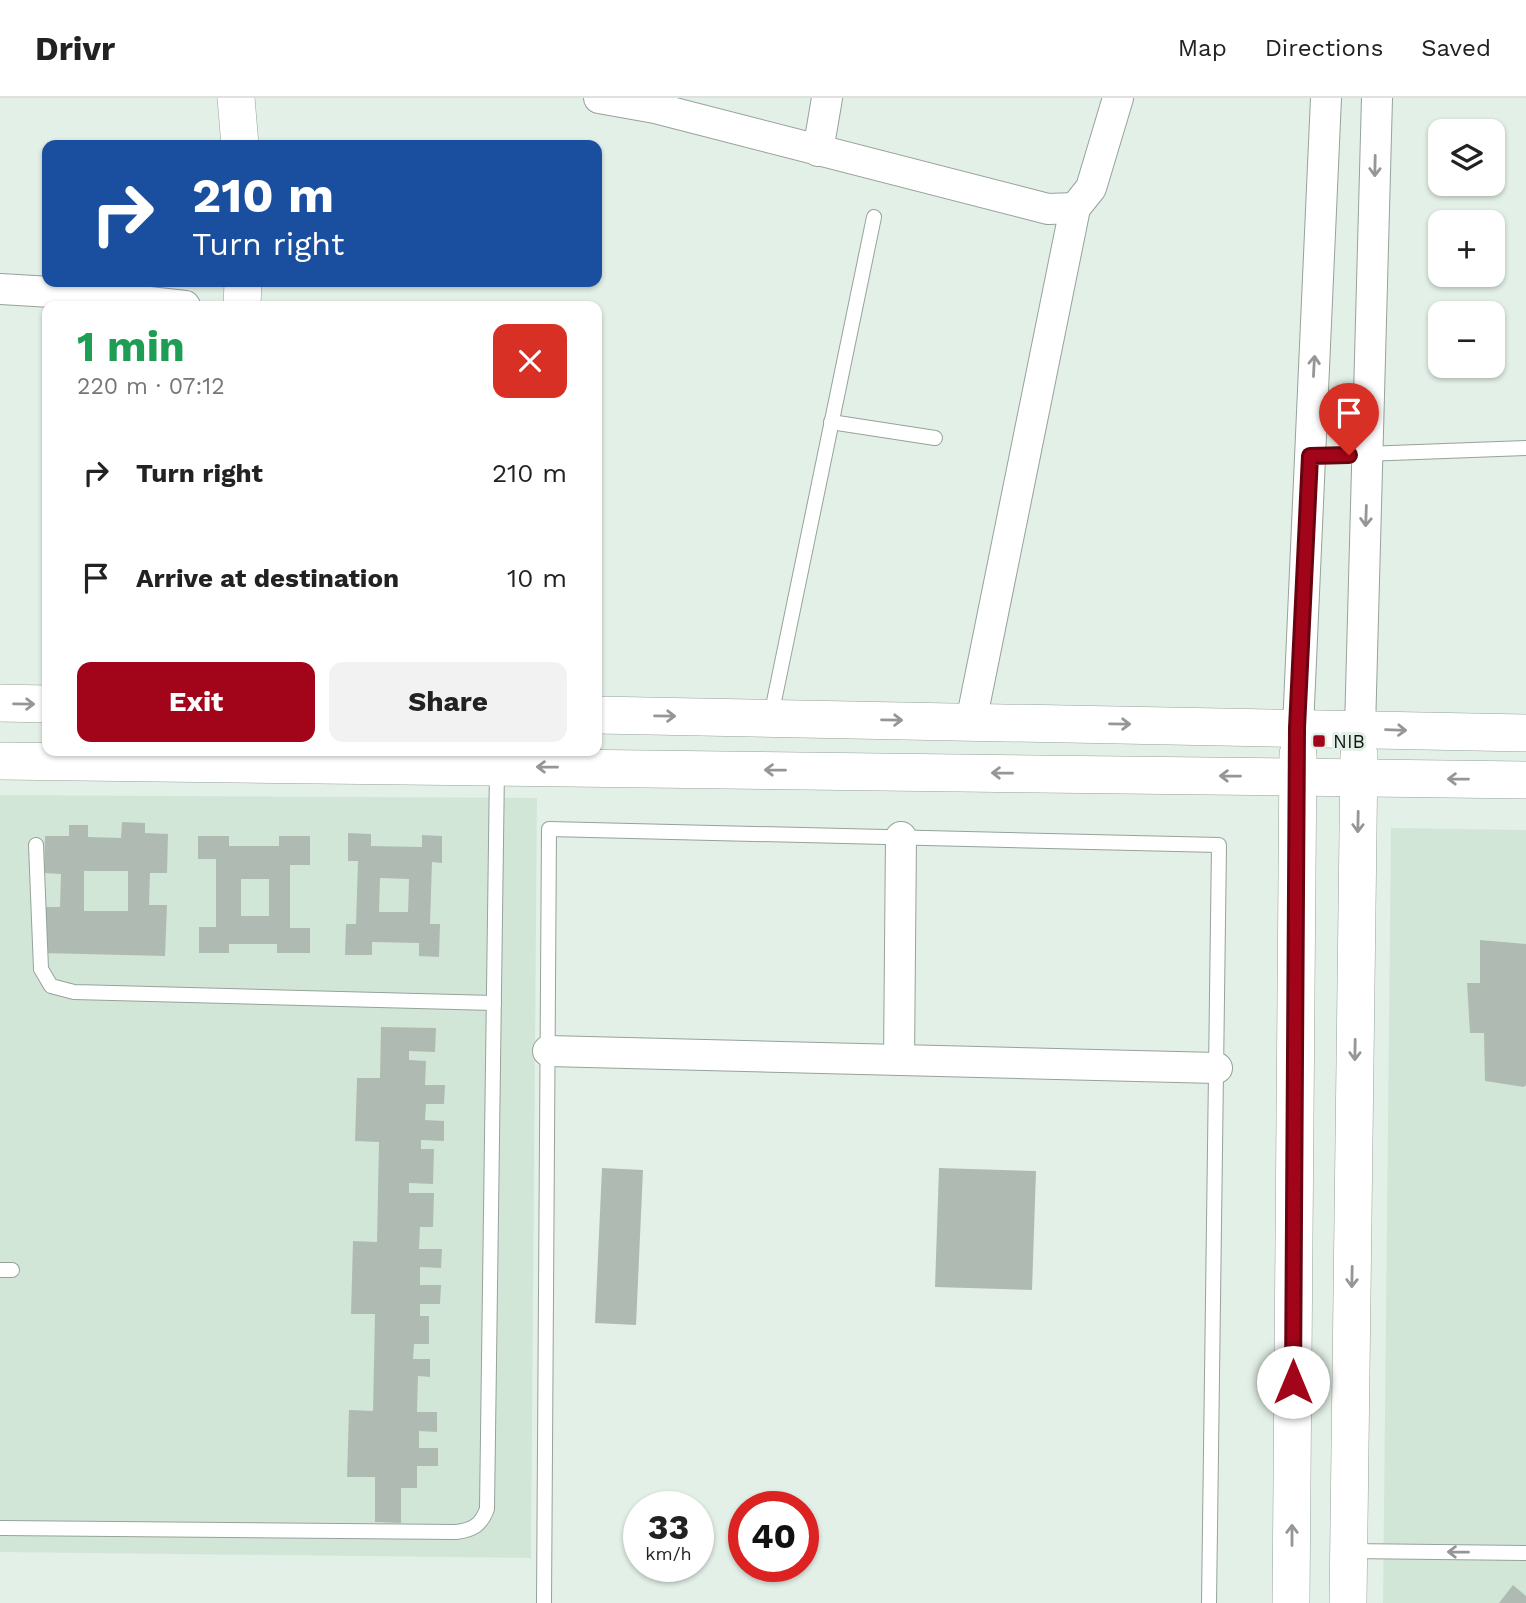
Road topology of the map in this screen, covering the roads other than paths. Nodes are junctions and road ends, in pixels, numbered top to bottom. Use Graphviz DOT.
graph roads {
  1 [pos="236,98"];
  2 [pos="827,98"];
  3 [pos="1118,98"];
  4 [pos="1326,98"];
  5 [pos="1377,98"];
  6 [pos="616,100"];
  7 [pos="240,140"];
  8 [pos="818,151"];
  9 [pos="1075,208"];
  10 [pos="874,217"];
  11 [pos="0,289"];
  12 [pos="139,301"];
  13 [pos="831,422"];
  14 [pos="935,438"];
  15 [pos="1526,448"];
  16 [pos="1368,454"];
  17 [pos="1310,456"];
  18 [pos="0,703"];
  19 [pos="42,704"];
  20 [pos="602,715"];
  21 [pos="771,718"];
  22 [pos="971,722"];
  23 [pos="1297,728"];
  24 [pos="1360,729"];
  25 [pos="1526,733"];
  26 [pos="0,761"];
  27 [pos="497,766"];
  28 [pos="1298,776"];
  29 [pos="1359,777"];
  30 [pos="1526,780"];
  31 [pos="901,837"];
  32 [pos="36,845"];
  33 [pos="494,1003"];
  34 [pos="548,1051"];
  35 [pos="899,1060"];
  36 [pos="1217,1068"];
  37 [pos="0,1528"];
  38 [pos="1349,1551"];
  39 [pos="1526,1553"];
  40 [pos="544,1603"];
  41 [pos="1209,1603"];
  42 [pos="1291,1603"];
  43 [pos="1348,1603"];
  1 -- 7 [label="street"];
  2 -- 8 [label="street"];
  3 -- 9 [label="street"];
  17 -- 4 [label="street, one-way"];
  5 -- 16 [label="street, one-way"];
  6 -- 8 [label="street"];
  8 -- 9 [label="street"];
  9 -- 22 [label="street"];
  10 -- 13 [label="lane"];
  11 -- 12 [label="street"];
  13 -- 14 [label="lane"];
  13 -- 21 [label="lane"];
  15 -- 16 [label="lane"];
  16 -- 17 [label="lane"];
  16 -- 24 [label="street, one-way"];
  17 -- 23 [label="street"];
  18 -- 19 [label="street, one-way"];
  20 -- 21 [label="street, one-way"];
  21 -- 22 [label="street, one-way"];
  22 -- 23 [label="street, one-way"];
  23 -- 24 [label="street"];
  23 -- 28 [label="street"];
  24 -- 25 [label="street, one-way"];
  24 -- 29 [label="street"];
  26 -- 27 [label="street"];
  28 -- 27 [label="street, one-way"];
  27 -- 33 [label="lane"];
  28 -- 29 [label="street"];
  42 -- 28 [label="street, one-way"];
  30 -- 29 [label="street, one-way"];
  29 -- 38 [label="street, one-way"];
  31 -- 34 [label="lane"];
  31 -- 35 [label="street"];
  31 -- 36 [label="lane"];
  32 -- 33 [label="lane"];
  33 -- 37 [label="lane"];
  34 -- 35 [label="street"];
  34 -- 40 [label="lane"];
  35 -- 36 [label="street"];
  36 -- 41 [label="lane"];
  39 -- 38 [label="lane, one-way"];
  38 -- 43 [label="street"];
}
